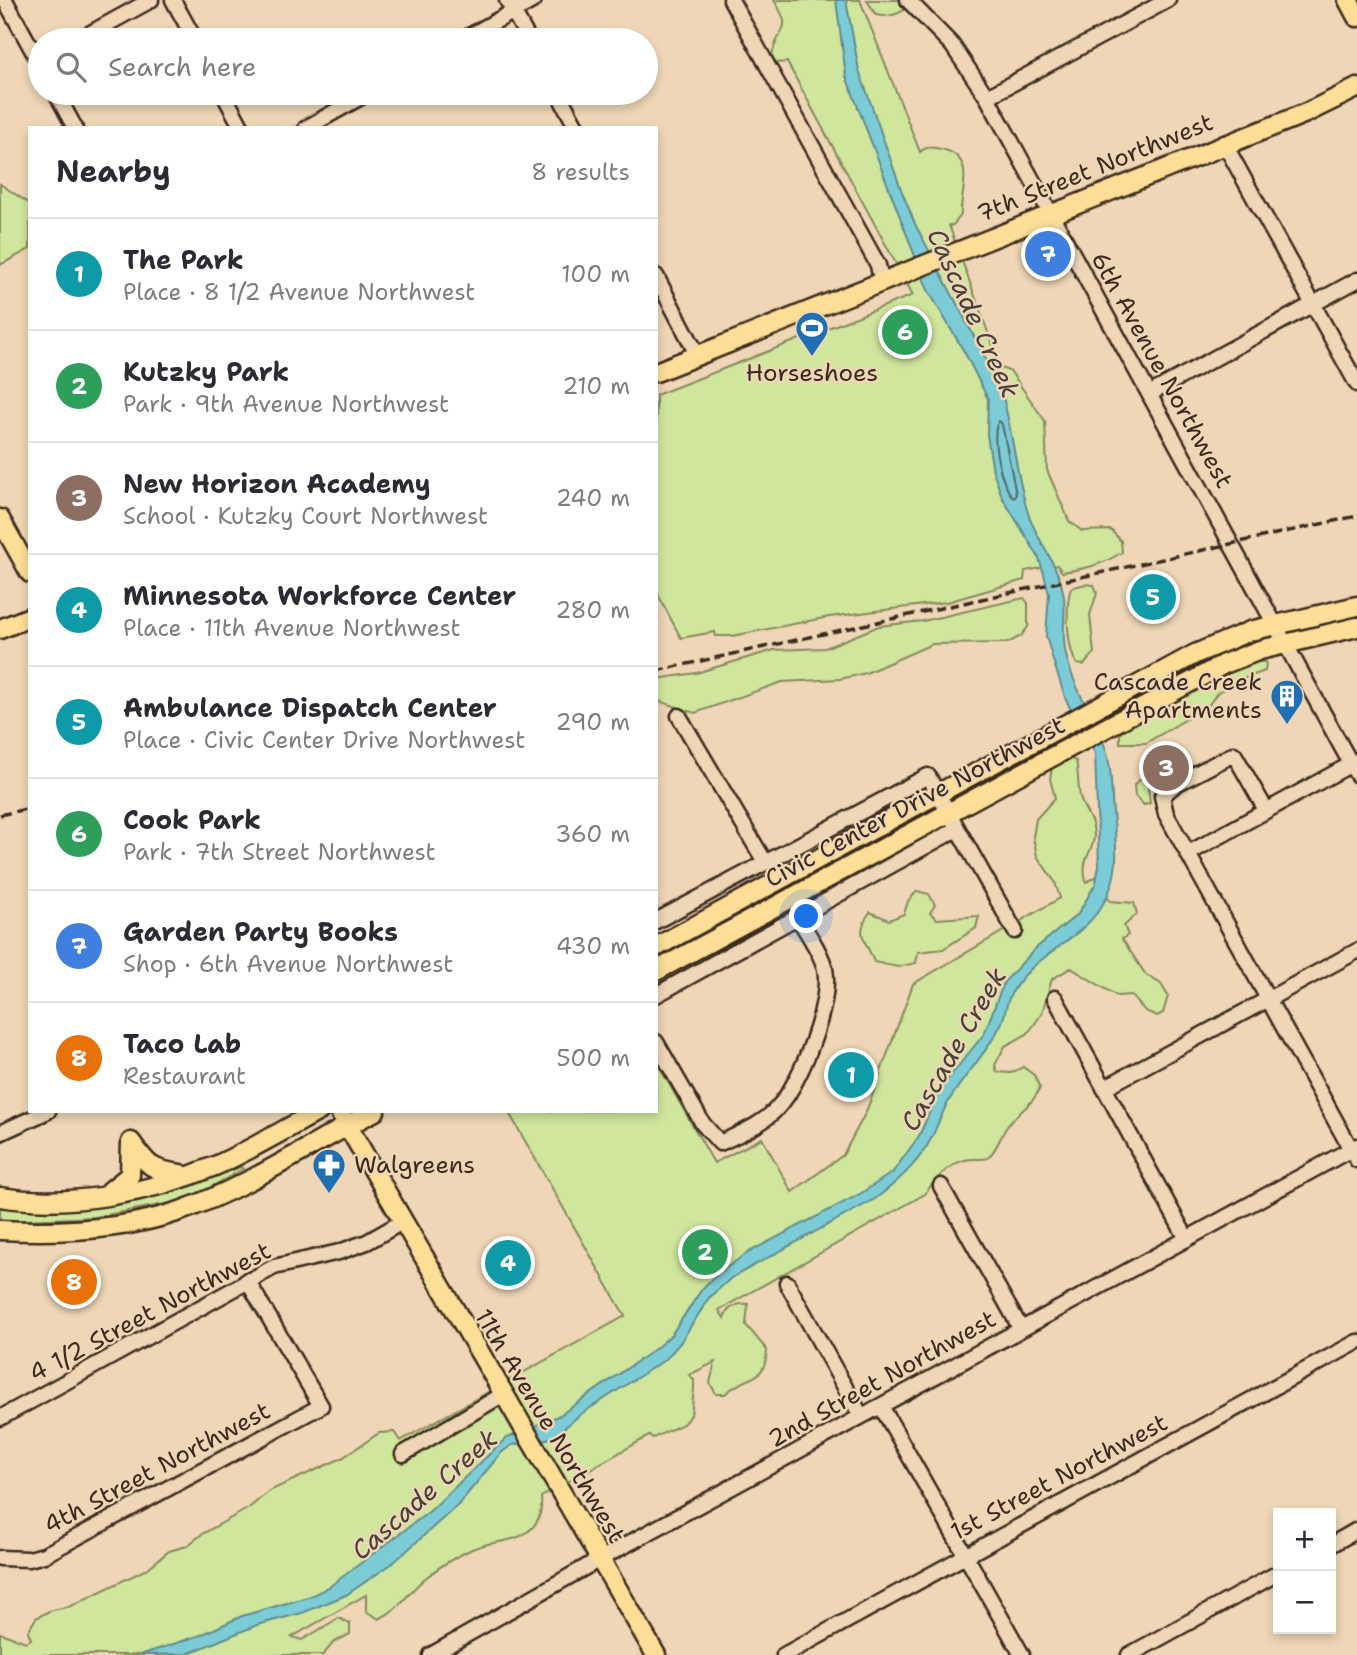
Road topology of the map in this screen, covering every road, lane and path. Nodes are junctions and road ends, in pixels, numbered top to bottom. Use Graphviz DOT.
graph roads {
  1 [pos="5,0"];
  2 [pos="151,0"];
  3 [pos="173,0"];
  4 [pos="534,0"];
  5 [pos="731,0"];
  6 [pos="908,0"];
  7 [pos="1167,0"];
  8 [pos="1348,0"];
  9 [pos="510,6"];
  10 [pos="1357,17"];
  11 [pos="100,28"];
  12 [pos="188,28"];
  13 [pos="479,28"];
  14 [pos="522,28"];
  15 [pos="28,41"];
  16 [pos="1357,88"];
  17 [pos="987,97"];
  18 [pos="63,105"];
  19 [pos="230,105"];
  20 [pos="347,105"];
  21 [pos="565,105"];
  22 [pos="74,126"];
  23 [pos="241,126"];
  24 [pos="310,126"];
  25 [pos="576,126"];
  26 [pos="1224,143"];
  27 [pos="1051,212"];
  28 [pos="888,278"];
  29 [pos="658,280"];
  30 [pos="1357,280"];
  31 [pos="1312,304"];
  32 [pos="698,356"];
  33 [pos="658,371"];
  34 [pos="1357,384"];
  35 [pos="1150,393"];
  36 [pos="0,519"];
  37 [pos="28,569"];
  38 [pos="1357,606"];
  39 [pos="28,618"];
  40 [pos="1274,624"];
  41 [pos="1357,627"];
  42 [pos="0,629"];
  43 [pos="1284,643"];
  44 [pos="679,716"];
  45 [pos="1355,767"];
  46 [pos="937,793"];
  47 [pos="1266,810"];
  48 [pos="947,812"];
  49 [pos="957,829"];
  50 [pos="1189,853"];
  51 [pos="765,862"];
  52 [pos="797,916"];
  53 [pos="658,920"];
  54 [pos="1015,931"];
  55 [pos="658,946"];
  56 [pos="1357,951"];
  57 [pos="658,970"];
  58 [pos="658,994"];
  59 [pos="1055,998"];
  60 [pos="1268,999"];
  61 [pos="658,1045"];
  62 [pos="1104,1088"];
  63 [pos="43,1113"];
  64 [pos="316,1113"];
  65 [pos="366,1113"];
  66 [pos="343,1118"];
  67 [pos="0,1132"];
  68 [pos="1355,1152"];
  69 [pos="188,1175"];
  70 [pos="941,1186"];
  71 [pos="105,1194"];
  72 [pos="0,1197"];
  73 [pos="402,1222"];
  74 [pos="0,1230"];
  75 [pos="1187,1239"];
  76 [pos="247,1280"];
  77 [pos="787,1283"];
  78 [pos="1021,1329"];
  79 [pos="1357,1342"];
  80 [pos="502,1395"];
  81 [pos="881,1406"];
  82 [pos="861,1416"];
  83 [pos="0,1418"];
  84 [pos="404,1454"];
  85 [pos="1357,1530"];
  86 [pos="1336,1542"];
  87 [pos="965,1554"];
  88 [pos="6,1559"];
  89 [pos="600,1559"];
  90 [pos="1273,1576"];
  91 [pos="431,1655"];
  92 [pos="656,1655"];
  93 [pos="784,1655"];
  94 [pos="1022,1655"];
  95 [pos="1129,1655"];
  1 -- 15 [label="street"];
  2 -- 11 [label="street"];
  3 -- 12 [label="street"];
  4 -- 9 [label="street"];
  5 -- 28 [label="street"];
  6 -- 17 [label="street, 6th Avenue Northwest"];
  7 -- 17 [label="street"];
  8 -- 10 [label="main road"];
  9 -- 13 [label="street"];
  9 -- 14 [label="street"];
  16 -- 26 [label="main road, 7th Street Northwest"];
  17 -- 27 [label="street, 6th Avenue Northwest"];
  18 -- 22 [label="street"];
  19 -- 23 [label="street"];
  20 -- 24 [label="street"];
  21 -- 25 [label="street"];
  26 -- 27 [label="main road, 7th Street Northwest"];
  26 -- 31 [label="street"];
  27 -- 28 [label="main road, 7th Street Northwest"];
  27 -- 35 [label="street, 6th Avenue Northwest"];
  28 -- 32 [label="main road, 7th Street Northwest"];
  29 -- 32 [label="street"];
  30 -- 31 [label="street"];
  31 -- 34 [label="street"];
  31 -- 35 [label="street"];
  32 -- 33 [label="main road, 7th Street Northwest"];
  35 -- 40 [label="street, 6th Avenue Northwest"];
  36 -- 37 [label="main road"];
  38 -- 40 [label="main road, Civic Center Drive Northwest"];
  39 -- 42 [label="main road"];
  40 -- 43 [label="street, 6th Avenue Northwest"];
  40 -- 46 [label="main road, Civic Center Drive Northwest"];
  41 -- 43 [label="main road, Civic Center Drive Northwest"];
  43 -- 45 [label="street, 6th Avenue Northwest"];
  43 -- 48 [label="main road, Civic Center Drive Northwest"];
  44 -- 51 [label="street"];
  45 -- 47 [label="street"];
  46 -- 48 [label="street"];
  46 -- 51 [label="street"];
  46 -- 55 [label="main road, Civic Center Drive Northwest"];
  47 -- 50 [label="street"];
  47 -- 50 [label="street"];
  48 -- 49 [label="street"];
  48 -- 57 [label="main road, Civic Center Drive Northwest"];
  49 -- 52 [label="street"];
  49 -- 54 [label="street"];
  50 -- 60 [label="street"];
  51 -- 53 [label="street"];
  52 -- 58 [label="street"];
  52 -- 61 [label="street"];
  56 -- 60 [label="street"];
  59 -- 62 [label="street"];
  60 -- 62 [label="street"];
  60 -- 68 [label="street"];
  62 -- 75 [label="street"];
  63 -- 67 [label="street"];
  64 -- 69 [label="main road"];
  65 -- 66 [label="main road"];
  66 -- 73 [label="main road, 11th Avenue Northwest"];
  66 -- 74 [label="main road"];
  68 -- 75 [label="street, 2nd Street Northwest"];
  69 -- 71 [label="main road"];
  69 -- 71 [label="main road"];
  70 -- 78 [label="street"];
  71 -- 72 [label="main road"];
  73 -- 76 [label="street, 4 1/2 Street Northwest"];
  73 -- 80 [label="main road, 11th Avenue Northwest"];
  75 -- 78 [label="street, 2nd Street Northwest"];
  76 -- 83 [label="street, 4 1/2 Street Northwest"];
  76 -- 88 [label="street, 4th Street Northwest"];
  77 -- 82 [label="street"];
  78 -- 81 [label="street, 2nd Street Northwest"];
  79 -- 87 [label="street, 1st Street Northwest"];
  80 -- 84 [label="street"];
  80 -- 89 [label="main road, 11th Avenue Northwest"];
  81 -- 82 [label="street, 2nd Street Northwest"];
  81 -- 87 [label="street"];
  82 -- 89 [label="street, 2nd Street Northwest"];
  85 -- 86 [label="street"];
  87 -- 93 [label="street, 1st Street Northwest"];
  87 -- 94 [label="street"];
  89 -- 91 [label="street, 2nd Street Northwest"];
  89 -- 92 [label="main road, 11th Avenue Northwest"];
  90 -- 95 [label="street"];
}
